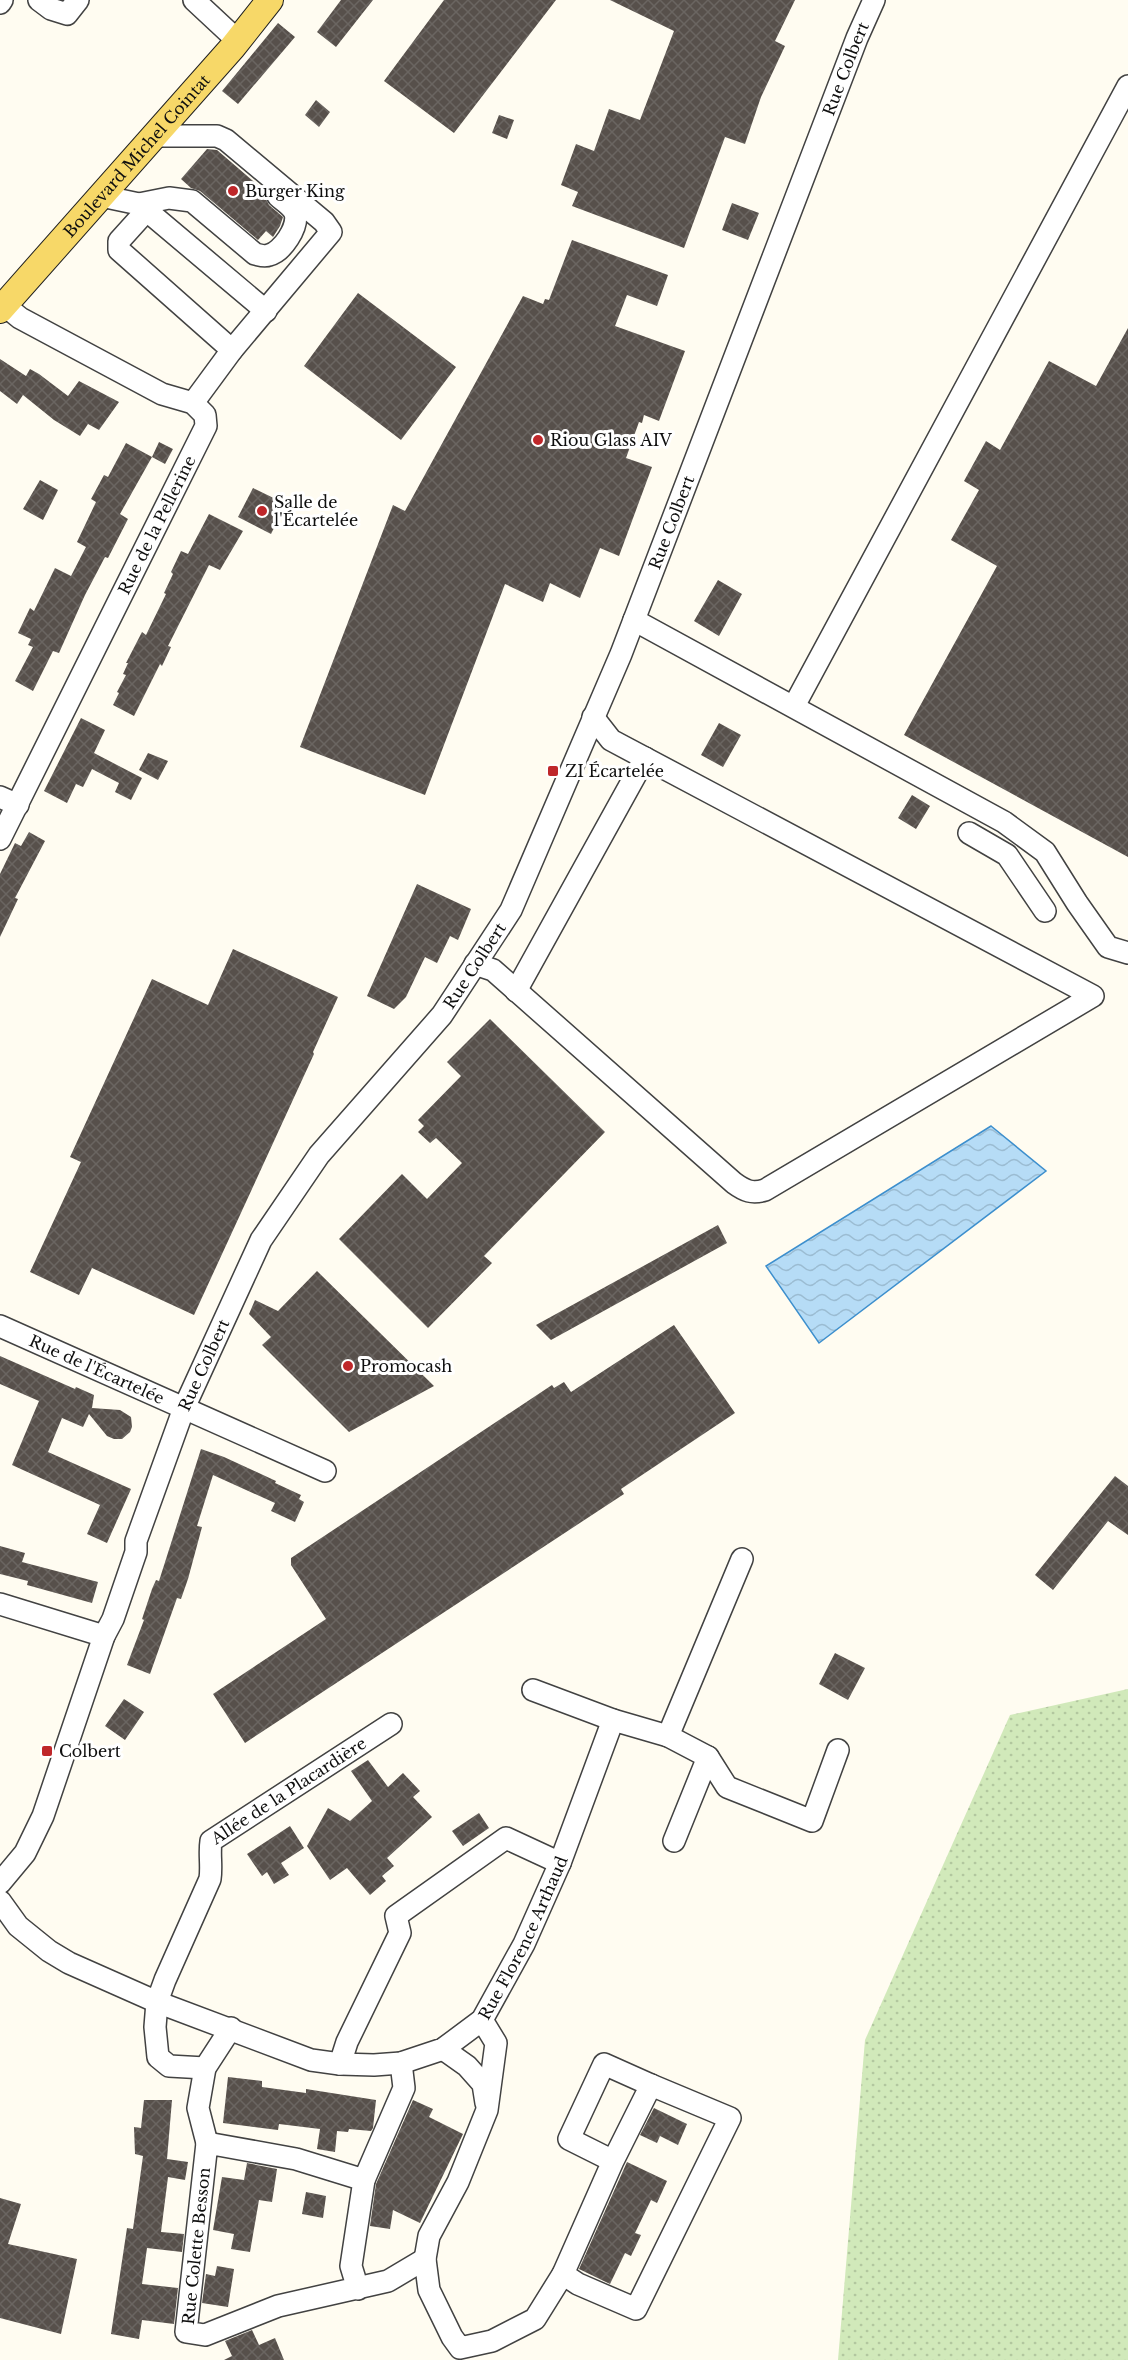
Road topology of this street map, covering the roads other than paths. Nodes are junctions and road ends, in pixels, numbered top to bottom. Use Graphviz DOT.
graph roads {
  1 [pos="39,0"];
  2 [pos="78,0"];
  3 [pos="194,0"];
  4 [pos="270,0"];
  5 [pos="874,0"];
  6 [pos="238,41"];
  7 [pos="1128,86"];
  8 [pos="154,136"];
  9 [pos="248,157"];
  10 [pos="101,196"];
  11 [pos="143,207"];
  12 [pos="2,308"];
  13 [pos="266,311"];
  14 [pos="232,350"];
  15 [pos="193,403"];
  16 [pos="634,620"];
  17 [pos="794,706"];
  18 [pos="593,717"];
  19 [pos="645,758"];
  20 [pos="9,801"];
  21 [pos="969,833"];
  22 [pos="0,839"];
  23 [pos="1045,911"];
  24 [pos="1128,952"];
  25 [pos="475,964"];
  26 [pos="516,992"];
  27 [pos="0,1326"];
  28 [pos="184,1408"];
  29 [pos="325,1471"];
  30 [pos="742,1559"];
  31 [pos="0,1604"];
  32 [pos="104,1636"];
  33 [pos="533,1690"];
  34 [pos="613,1719"];
  35 [pos="391,1724"];
  36 [pos="668,1736"];
  37 [pos="838,1750"];
  38 [pos="708,1757"];
  39 [pos="674,1841"];
  40 [pos="560,1863"];
  41 [pos="0,1883"];
  42 [pos="0,1901"];
  43 [pos="157,2002"];
  44 [pos="482,2020"];
  45 [pos="231,2028"];
  46 [pos="443,2049"];
  47 [pos="401,2063"];
  48 [pos="340,2064"];
  49 [pos="205,2068"];
  50 [pos="651,2085"];
  51 [pos="487,2110"];
  52 [pos="207,2143"];
  53 [pos="613,2161"];
  54 [pos="364,2180"];
  55 [pos="424,2259"];
  56 [pos="562,2274"];
  57 [pos="358,2289"];
  1 -- 2 [label="street"];
  3 -- 6 [label="street"];
  4 -- 6 [label="main road, Boulevard Michel Cointat"];
  5 -- 16 [label="street, Rue Colbert"];
  6 -- 8 [label="main road, Boulevard Michel Cointat"];
  7 -- 17 [label="street"];
  8 -- 9 [label="street"];
  8 -- 10 [label="main road, Boulevard Michel Cointat"];
  9 -- 11 [label="street"];
  9 -- 13 [label="street"];
  10 -- 11 [label="street"];
  10 -- 12 [label="main road, Boulevard Michel Cointat"];
  11 -- 13 [label="street"];
  11 -- 14 [label="street"];
  12 -- 15 [label="street"];
  13 -- 14 [label="street"];
  14 -- 15 [label="street"];
  15 -- 20 [label="street, Rue de la Pellerine"];
  16 -- 17 [label="street"];
  16 -- 18 [label="street, Rue Colbert"];
  17 -- 24 [label="street"];
  18 -- 19 [label="street"];
  18 -- 25 [label="street, Rue Colbert"];
  19 -- 26 [label="street"];
  19 -- 26 [label="street"];
  20 -- 22 [label="street, Rue de la Pellerine"];
  21 -- 23 [label="street"];
  25 -- 26 [label="street"];
  25 -- 28 [label="street, Rue Colbert"];
  27 -- 28 [label="street, Rue de l'Écartelée"];
  28 -- 29 [label="street, Rue de l'Écartelée"];
  28 -- 32 [label="street, Rue Colbert"];
  30 -- 36 [label="street"];
  31 -- 32 [label="street"];
  32 -- 41 [label="street, Rue Colbert"];
  33 -- 34 [label="street"];
  34 -- 36 [label="street"];
  34 -- 40 [label="street, Rue Florence Arthaud"];
  35 -- 43 [label="street, Allée de la Placardière"];
  36 -- 38 [label="street"];
  37 -- 38 [label="street"];
  38 -- 39 [label="street"];
  40 -- 44 [label="street, Rue Florence Arthaud"];
  40 -- 48 [label="street"];
  42 -- 43 [label="street, Rue Florence Arthaud"];
  43 -- 45 [label="street, Rue Florence Arthaud"];
  43 -- 49 [label="street"];
  44 -- 46 [label="street, Rue Florence Arthaud"];
  44 -- 51 [label="street"];
  45 -- 48 [label="street, Rue Florence Arthaud"];
  45 -- 49 [label="street"];
  46 -- 47 [label="street, Rue Florence Arthaud"];
  46 -- 51 [label="street"];
  47 -- 48 [label="street, Rue Florence Arthaud"];
  47 -- 54 [label="street"];
  49 -- 52 [label="street"];
  50 -- 53 [label="street"];
  50 -- 53 [label="street"];
  50 -- 56 [label="street"];
  51 -- 55 [label="street"];
  52 -- 54 [label="street, Rue Colette Besson"];
  52 -- 57 [label="street, Rue Colette Besson"];
  53 -- 56 [label="street"];
  54 -- 57 [label="street"];
  55 -- 56 [label="street"];
  55 -- 57 [label="street, Rue Colette Besson"];
}
